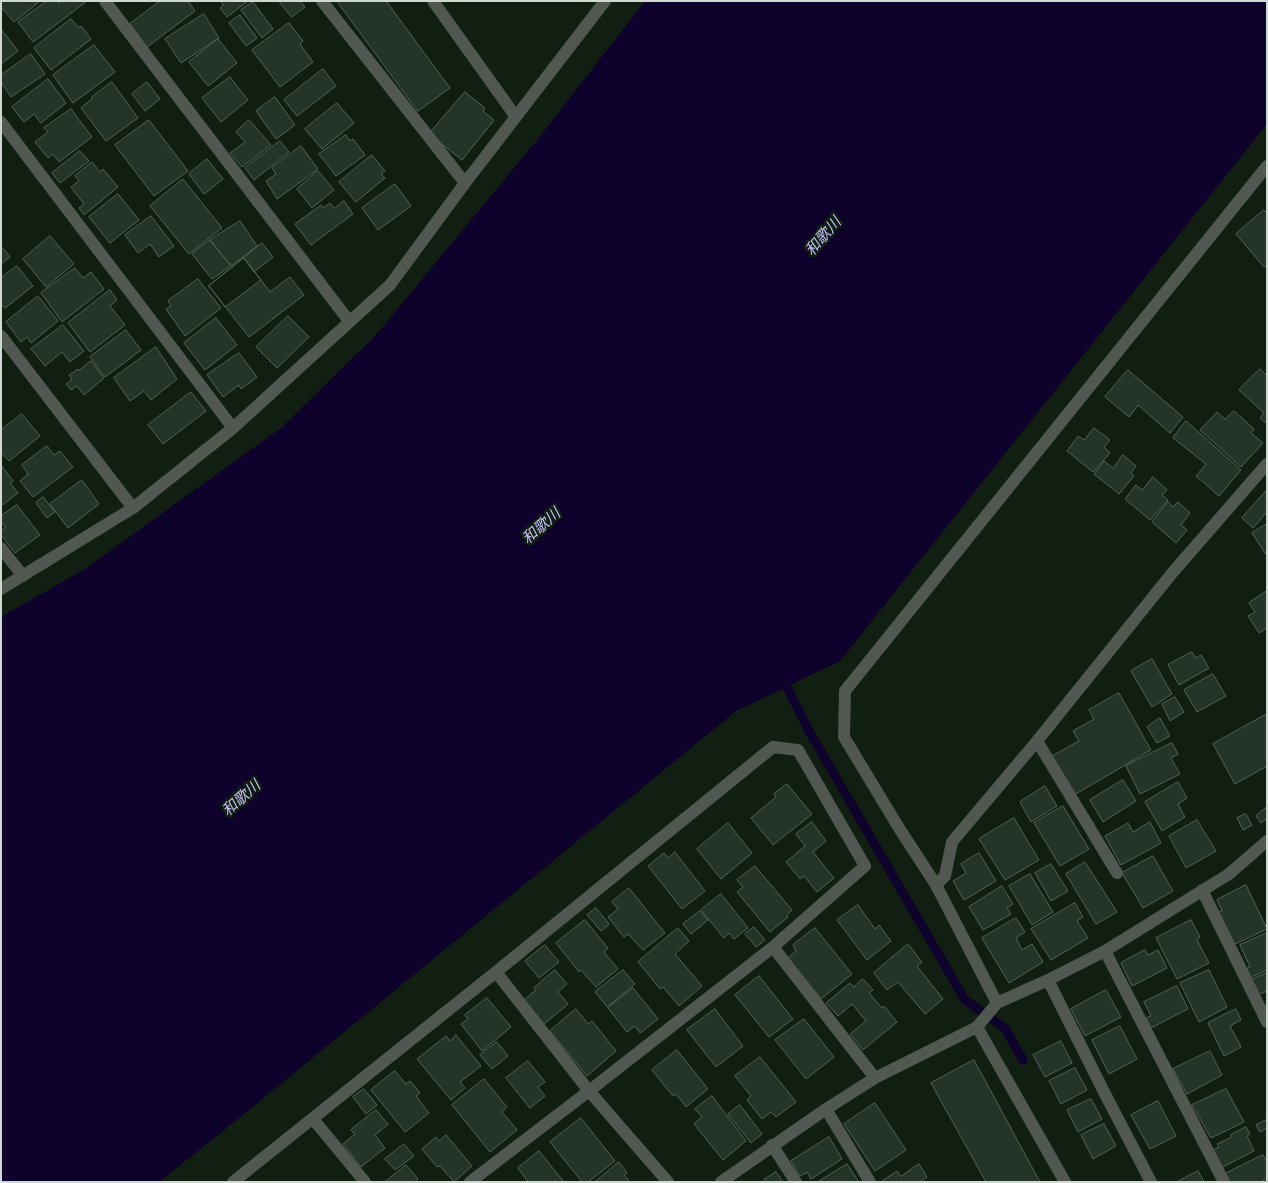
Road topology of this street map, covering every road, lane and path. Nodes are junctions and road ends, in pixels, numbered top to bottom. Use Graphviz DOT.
graph roads {
  1 [pos="105,1"];
  2 [pos="322,1"];
  3 [pos="433,1"];
  4 [pos="605,1"];
  5 [pos="516,117"];
  6 [pos="1,122"];
  7 [pos="1267,166"];
  8 [pos="465,183"];
  9 [pos="350,321"];
  10 [pos="1,336"];
  11 [pos="233,428"];
  12 [pos="1267,464"];
  13 [pos="133,508"];
  14 [pos="1,548"];
  15 [pos="23,576"];
  16 [pos="1,590"];
  17 [pos="1037,740"];
  18 [pos="1267,841"];
  19 [pos="1117,873"];
  20 [pos="936,885"];
  21 [pos="1202,890"];
  22 [pos="773,947"];
  23 [pos="1105,951"];
  24 [pos="496,972"];
  25 [pos="1048,980"];
  26 [pos="996,1003"];
  27 [pos="1267,1022"];
  28 [pos="977,1028"];
  29 [pos="875,1078"];
  30 [pos="589,1091"];
  31 [pos="826,1108"];
  32 [pos="313,1119"];
  33 [pos="772,1145"];
  34 [pos="233,1182"];
  35 [pos="365,1182"];
  36 [pos="470,1182"];
  37 [pos="668,1182"];
  38 [pos="721,1182"];
  39 [pos="796,1182"];
  40 [pos="870,1182"];
  41 [pos="1065,1182"];
  42 [pos="1151,1182"];
  43 [pos="1224,1182"];
  1 -- 9 [label="street"];
  2 -- 8 [label="street"];
  3 -- 5 [label="street"];
  4 -- 5 [label="street"];
  5 -- 8 [label="street"];
  6 -- 11 [label="street"];
  7 -- 20 [label="street"];
  8 -- 9 [label="street"];
  9 -- 11 [label="street"];
  10 -- 13 [label="street"];
  11 -- 13 [label="street"];
  12 -- 17 [label="street"];
  13 -- 15 [label="street"];
  14 -- 15 [label="street"];
  15 -- 16 [label="street"];
  17 -- 19 [label="street"];
  17 -- 20 [label="street"];
  18 -- 21 [label="street"];
  20 -- 26 [label="street"];
  21 -- 23 [label="street"];
  21 -- 27 [label="street"];
  22 -- 24 [label="street"];
  22 -- 29 [label="street"];
  22 -- 30 [label="street"];
  23 -- 25 [label="street"];
  23 -- 43 [label="street"];
  24 -- 30 [label="street"];
  24 -- 32 [label="street"];
  25 -- 26 [label="street"];
  25 -- 42 [label="street"];
  26 -- 28 [label="street"];
  28 -- 29 [label="street"];
  28 -- 41 [label="street"];
  29 -- 31 [label="street"];
  30 -- 36 [label="street"];
  30 -- 37 [label="street"];
  31 -- 33 [label="street"];
  31 -- 40 [label="street"];
  32 -- 34 [label="street"];
  32 -- 35 [label="street"];
  33 -- 38 [label="street"];
  33 -- 39 [label="street"];
}
